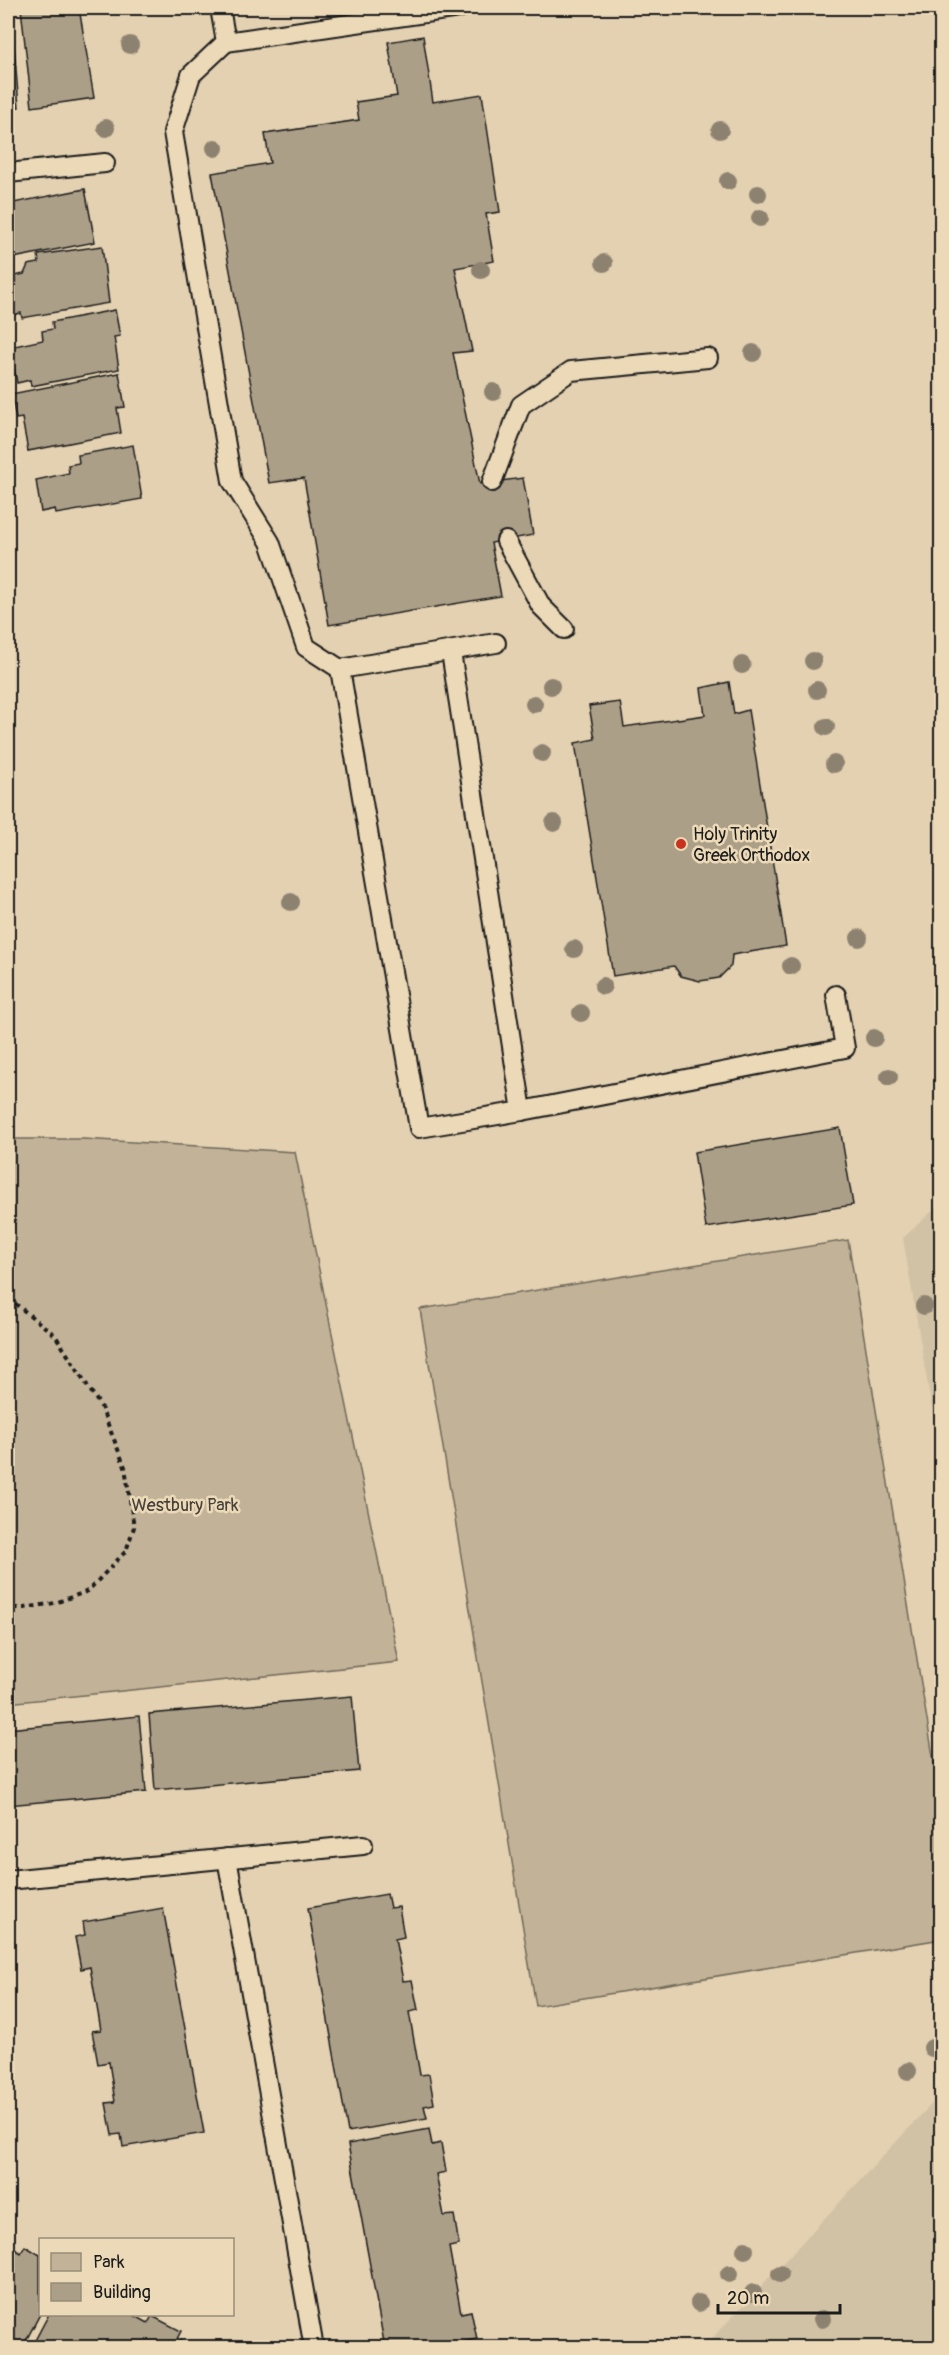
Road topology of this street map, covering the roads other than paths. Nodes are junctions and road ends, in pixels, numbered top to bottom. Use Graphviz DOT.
graph roads {
  1 [pos="220,8"];
  2 [pos="459,8"];
  3 [pos="226,42"];
  4 [pos="105,163"];
  5 [pos="8,173"];
  6 [pos="708,358"];
  7 [pos="492,482"];
  8 [pos="506,541"];
  9 [pos="564,629"];
  10 [pos="496,643"];
  11 [pos="451,652"];
  12 [pos="340,669"];
  13 [pos="836,994"];
  14 [pos="522,1111"];
  15 [pos="363,1845"];
  16 [pos="228,1858"];
  17 [pos="8,1880"];
  18 [pos="314,2348"];
  1 -- 3 [label="lane"];
  2 -- 3 [label="lane"];
  3 -- 12 [label="lane"];
  4 -- 5 [label="lane"];
  6 -- 7 [label="lane"];
  8 -- 9 [label="lane"];
  10 -- 11 [label="lane"];
  11 -- 12 [label="lane"];
  11 -- 14 [label="lane"];
  12 -- 14 [label="lane"];
  13 -- 14 [label="lane"];
  15 -- 16 [label="lane"];
  16 -- 17 [label="lane"];
  16 -- 18 [label="lane"];
}
